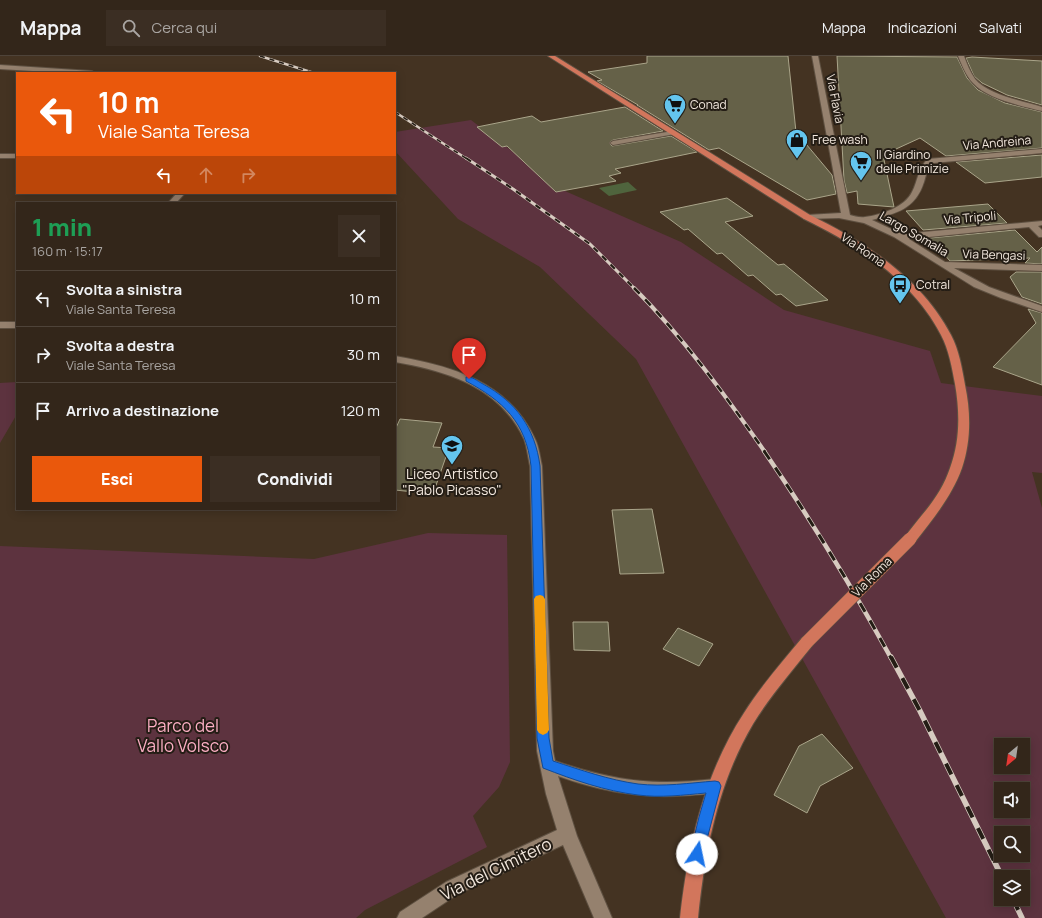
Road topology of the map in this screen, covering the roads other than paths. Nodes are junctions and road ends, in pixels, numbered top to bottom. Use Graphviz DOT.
graph roads {
  1 [pos="551,56"];
  2 [pos="815,56"];
  3 [pos="961,56"];
  4 [pos="0,67"];
  5 [pos="77,72"];
  6 [pos="1042,109"];
  7 [pos="673,133"];
  8 [pos="613,143"];
  9 [pos="1042,151"];
  10 [pos="0,156"];
  11 [pos="16,156"];
  12 [pos="180,194"];
  13 [pos="173,202"];
  14 [pos="846,216"];
  15 [pos="807,217"];
  16 [pos="865,220"];
  17 [pos="1042,223"];
  18 [pos="1032,225"];
  19 [pos="1042,235"];
  20 [pos="901,237"];
  21 [pos="945,265"];
  22 [pos="1042,268"];
  23 [pos="1042,310"];
  24 [pos="0,325"];
  25 [pos="16,325"];
  26 [pos="396,359"];
  27 [pos="547,765"];
  28 [pos="715,786"];
  29 [pos="567,834"];
  30 [pos="406,918"];
  31 [pos="603,918"];
  32 [pos="689,918"];
  1 -- 7 [label="main road, Via Roma"];
  2 -- 14 [label="street, Via Flavia"];
  3 -- 6 [label="street"];
  4 -- 5 [label="street"];
  7 -- 8 [label="street"];
  7 -- 15 [label="main road, Via Roma"];
  9 -- 16 [label="street, Via Andreina"];
  10 -- 11 [label="street"];
  12 -- 13 [label="street"];
  14 -- 15 [label="street, Largo Somalia"];
  14 -- 16 [label="street, Largo Somalia"];
  15 -- 28 [label="main road, Via Roma, bridge"];
  16 -- 20 [label="street, Largo Somalia"];
  17 -- 18 [label="street, Via Tripoli"];
  18 -- 19 [label="street"];
  18 -- 20 [label="street, Via Tripoli"];
  20 -- 21 [label="street, Largo Somalia"];
  21 -- 22 [label="street, Via Bengasi"];
  21 -- 23 [label="street, Largo Somalia"];
  24 -- 25 [label="street"];
  26 -- 27 [label="street"];
  27 -- 28 [label="street"];
  27 -- 29 [label="street"];
  28 -- 32 [label="main road, Via Roma"];
  29 -- 30 [label="street, Via del Cimitero"];
  29 -- 31 [label="street"];
}
